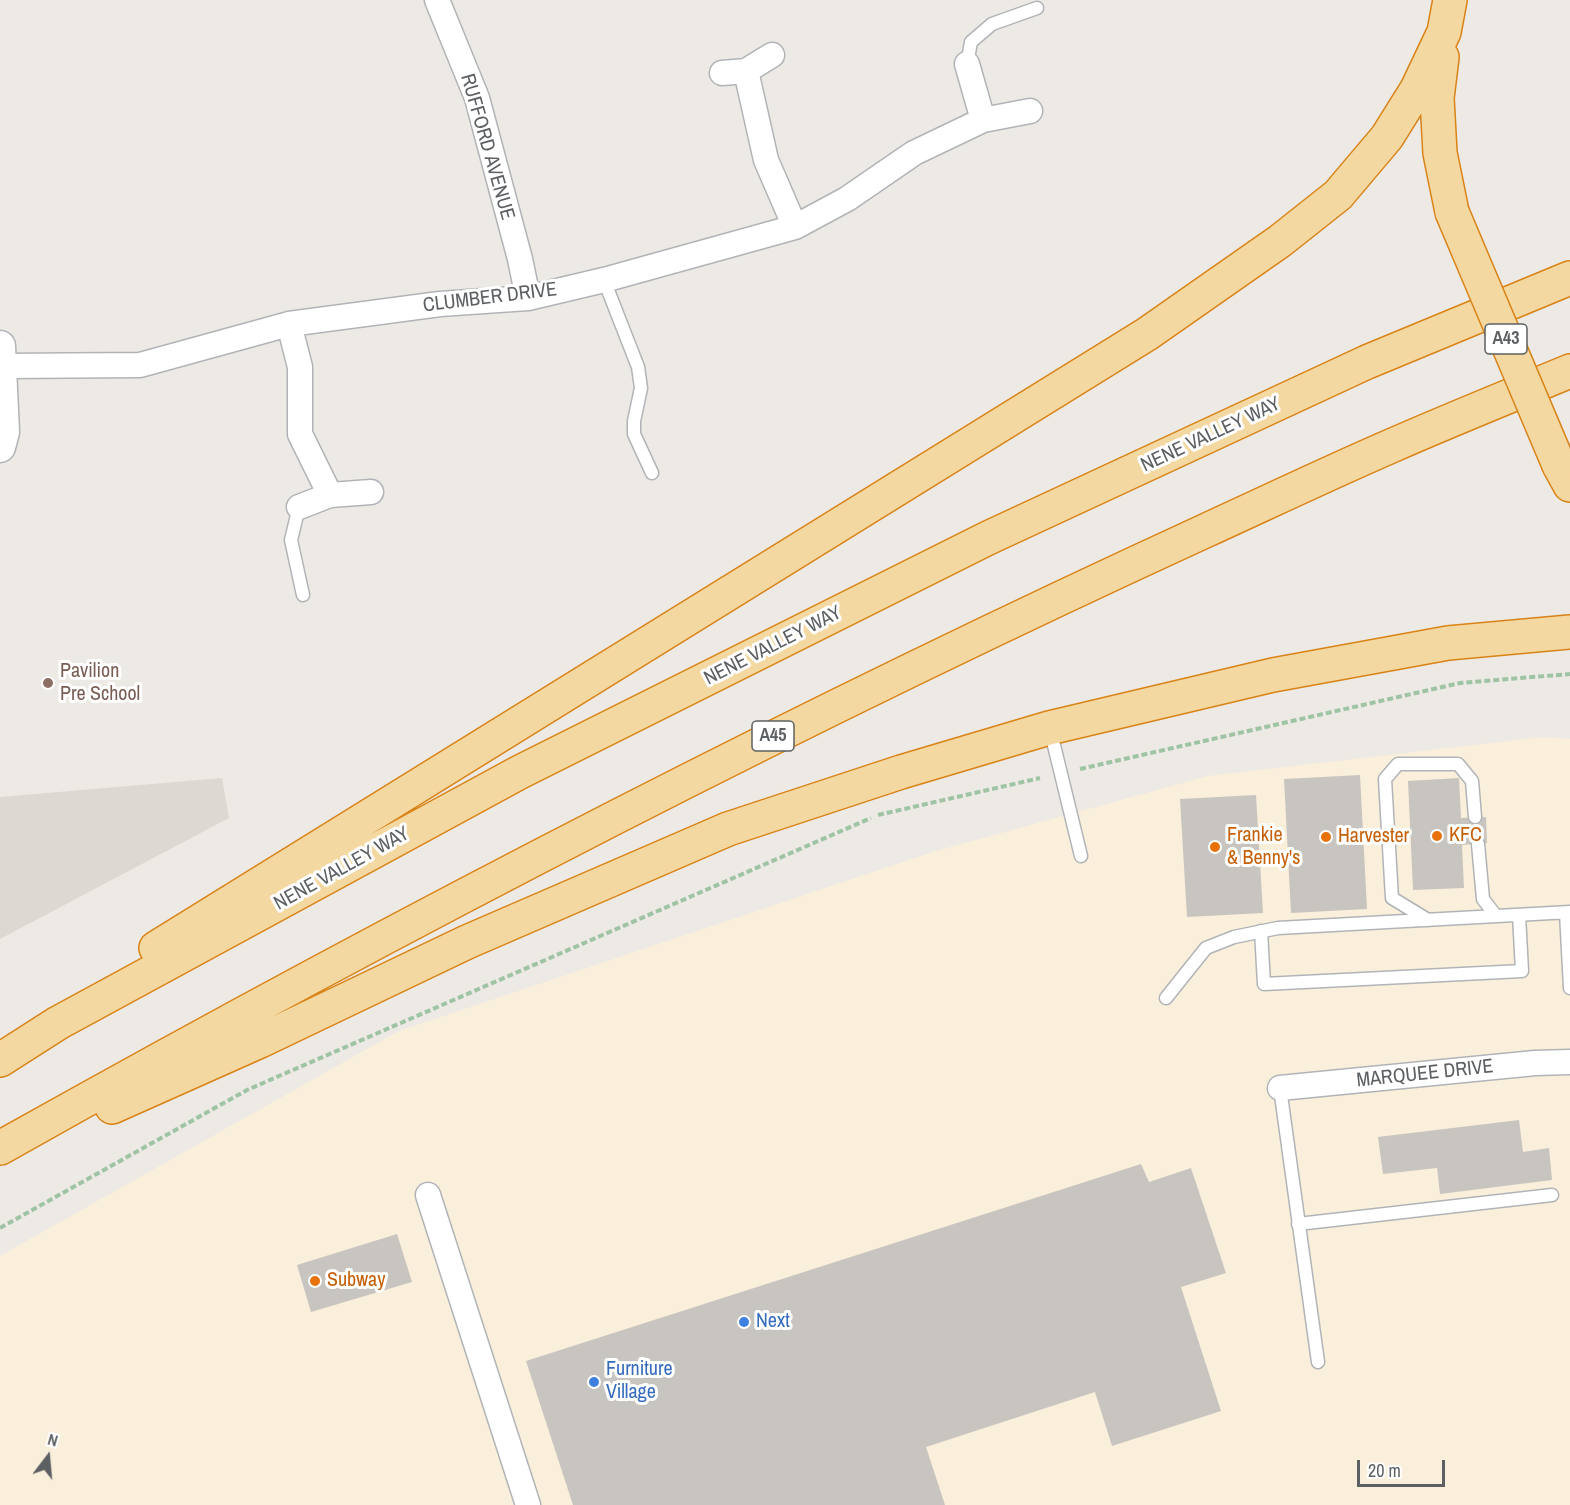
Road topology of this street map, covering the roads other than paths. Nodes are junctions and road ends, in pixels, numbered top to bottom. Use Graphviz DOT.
graph roads {
  1 [pos="437,0"];
  2 [pos="1450,0"];
  3 [pos="1468,0"];
  4 [pos="1037,8"];
  5 [pos="1444,32"];
  6 [pos="772,55"];
  7 [pos="967,64"];
  8 [pos="1030,111"];
  9 [pos="983,120"];
  10 [pos="795,227"];
  11 [pos="1570,278"];
  12 [pos="604,280"];
  13 [pos="528,298"];
  14 [pos="289,324"];
  15 [pos="1,356"];
  16 [pos="1570,372"];
  17 [pos="0,447"];
  18 [pos="652,473"];
  19 [pos="1565,475"];
  20 [pos="371,492"];
  21 [pos="330,495"];
  22 [pos="299,507"];
  23 [pos="303,595"];
  24 [pos="1570,632"];
  25 [pos="1049,728"];
  26 [pos="1475,817"];
  27 [pos="1478,844"];
  28 [pos="1081,856"];
  29 [pos="1568,913"];
  30 [pos="1519,915"];
  31 [pos="1496,916"];
  32 [pos="1428,920"];
  33 [pos="1261,931"];
  34 [pos="1570,988"];
  35 [pos="1166,998"];
  36 [pos="58,1023"];
  37 [pos="0,1060"];
  38 [pos="1570,1062"];
  39 [pos="1280,1088"];
  40 [pos="0,1148"];
  41 [pos="0,1158"];
  42 [pos="1552,1194"];
  43 [pos="428,1195"];
  44 [pos="1298,1224"];
  45 [pos="1318,1362"];
  46 [pos="528,1505"];
  1 -- 13 [label="street, RUFFORD AVENUE"];
  2 -- 5 [label="highway, A43"];
  3 -- 5 [label="highway"];
  4 -- 7 [label="lane"];
  5 -- 19 [label="highway, A43, bridge"];
  5 -- 36 [label="highway"];
  6 -- 10 [label="street"];
  7 -- 9 [label="street"];
  8 -- 9 [label="street, CLUMBER DRIVE"];
  9 -- 10 [label="street, CLUMBER DRIVE"];
  10 -- 12 [label="street, CLUMBER DRIVE"];
  11 -- 36 [label="highway, NENE VALLEY WAY"];
  12 -- 13 [label="street, CLUMBER DRIVE"];
  12 -- 18 [label="lane"];
  13 -- 14 [label="street, CLUMBER DRIVE"];
  14 -- 15 [label="street, CLUMBER DRIVE"];
  14 -- 21 [label="street"];
  15 -- 17 [label="street"];
  16 -- 40 [label="highway, A45"];
  20 -- 21 [label="street"];
  21 -- 22 [label="street"];
  22 -- 23 [label="lane"];
  24 -- 25 [label="highway"];
  25 -- 28 [label="lane"];
  25 -- 41 [label="highway"];
  26 -- 32 [label="lane"];
  27 -- 31 [label="lane"];
  29 -- 30 [label="lane"];
  29 -- 34 [label="lane"];
  30 -- 31 [label="lane"];
  30 -- 33 [label="lane"];
  31 -- 32 [label="lane"];
  32 -- 33 [label="lane"];
  33 -- 35 [label="lane"];
  36 -- 37 [label="highway, NENE VALLEY WAY"];
  38 -- 39 [label="street, MARQUEE DRIVE"];
  39 -- 44 [label="lane"];
  42 -- 44 [label="lane"];
  43 -- 46 [label="street"];
  44 -- 45 [label="lane"];
}
